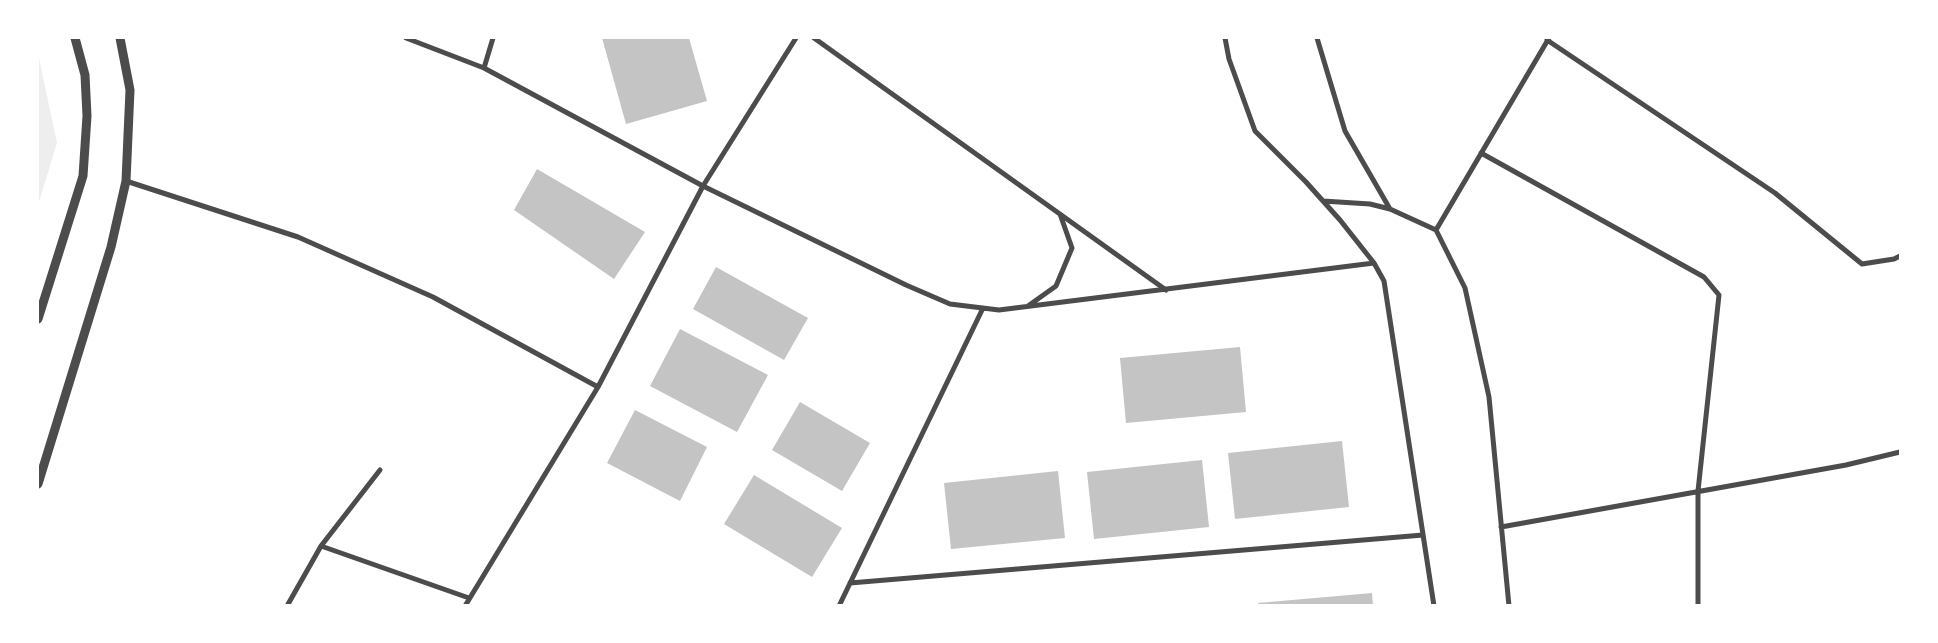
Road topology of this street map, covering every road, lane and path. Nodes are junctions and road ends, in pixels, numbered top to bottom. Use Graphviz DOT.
graph roads {
  1 [pos="75,38"];
  2 [pos="120,38"];
  3 [pos="406,38"];
  4 [pos="493,38"];
  5 [pos="796,38"];
  6 [pos="814,38"];
  7 [pos="1225,38"];
  8 [pos="1317,38"];
  9 [pos="1548,39"];
  10 [pos="484,68"];
  11 [pos="1481,153"];
  12 [pos="126,181"];
  13 [pos="703,186"];
  14 [pos="1322,201"];
  15 [pos="1390,209"];
  16 [pos="1060,214"];
  17 [pos="1436,230"];
  18 [pos="1900,256"];
  19 [pos="1374,263"];
  20 [pos="1166,290"];
  21 [pos="1026,307"];
  22 [pos="983,308"];
  23 [pos="38,319"];
  24 [pos="598,387"];
  25 [pos="1900,452"];
  26 [pos="380,470"];
  27 [pos="38,484"];
  28 [pos="1698,491"];
  29 [pos="1501,527"];
  30 [pos="1423,535"];
  31 [pos="321,546"];
  32 [pos="850,583"];
  33 [pos="469,598"];
  34 [pos="287,606"];
  35 [pos="465,606"];
  36 [pos="839,606"];
  37 [pos="1434,606"];
  38 [pos="1509,606"];
  39 [pos="1698,606"];
  1 -- 23 [label="street"];
  2 -- 12 [label="street"];
  3 -- 10 [label="street"];
  4 -- 10 [label="street"];
  5 -- 13 [label="street"];
  6 -- 16 [label="street"];
  7 -- 14 [label="street"];
  8 -- 15 [label="street"];
  9 -- 11 [label="street"];
  9 -- 18 [label="street"];
  10 -- 13 [label="street"];
  11 -- 17 [label="street"];
  11 -- 28 [label="street"];
  12 -- 24 [label="street"];
  12 -- 27 [label="street"];
  13 -- 22 [label="street"];
  13 -- 24 [label="street"];
  14 -- 15 [label="street"];
  14 -- 19 [label="street"];
  15 -- 17 [label="street"];
  16 -- 20 [label="street"];
  16 -- 21 [label="street"];
  17 -- 29 [label="street"];
  19 -- 20 [label="street"];
  19 -- 30 [label="street"];
  20 -- 21 [label="street"];
  21 -- 22 [label="street"];
  22 -- 32 [label="street"];
  24 -- 33 [label="street"];
  25 -- 28 [label="street"];
  26 -- 31 [label="street"];
  28 -- 29 [label="street"];
  28 -- 39 [label="street"];
  29 -- 38 [label="street"];
  30 -- 32 [label="street"];
  30 -- 37 [label="street"];
  31 -- 33 [label="street"];
  31 -- 34 [label="street"];
  32 -- 36 [label="street"];
  33 -- 35 [label="street"];
}
